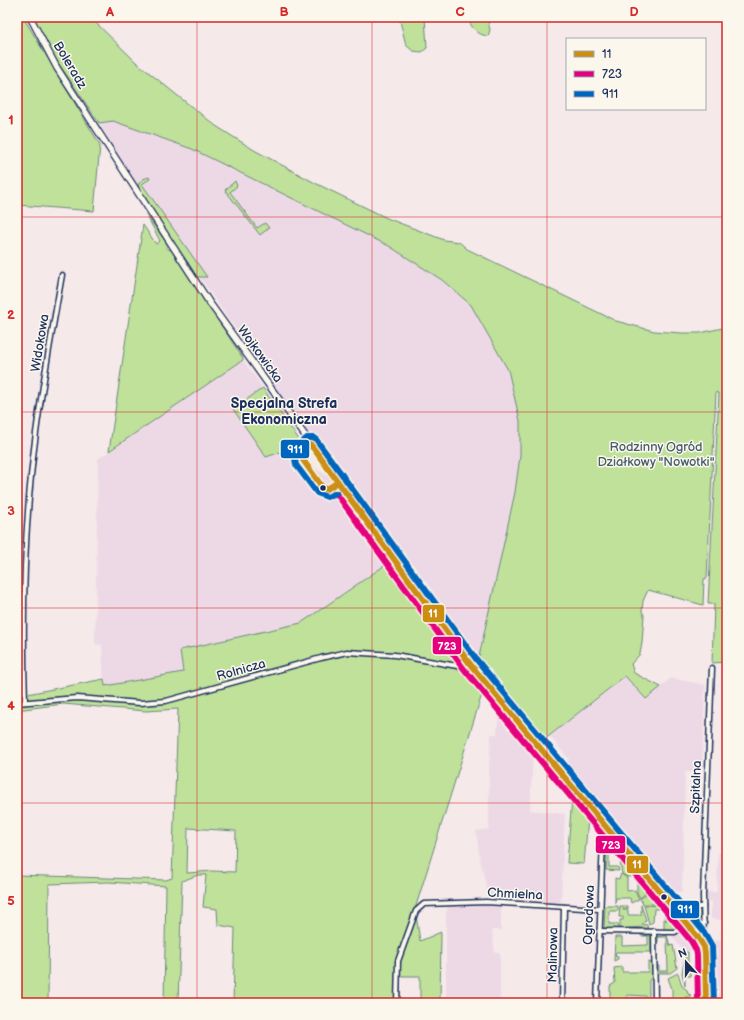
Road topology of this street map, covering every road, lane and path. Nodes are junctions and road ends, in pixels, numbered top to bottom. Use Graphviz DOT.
graph roads {
  1 [pos="30,17"];
  2 [pos="80,102"];
  3 [pos="62,275"];
  4 [pos="470,664"];
  5 [pos="712,668"];
  6 [pos="25,702"];
  7 [pos="17,703"];
  8 [pos="608,830"];
  9 [pos="703,906"];
  10 [pos="564,907"];
  11 [pos="599,909"];
  12 [pos="681,917"];
  13 [pos="686,923"];
  14 [pos="704,923"];
  15 [pos="598,931"];
  16 [pos="654,932"];
  17 [pos="694,932"];
  18 [pos="704,947"];
  19 [pos="397,1003"];
  20 [pos="562,1003"];
  21 [pos="597,1003"];
  22 [pos="655,1003"];
  23 [pos="706,1003"];
  1 -- 2 [label="street, Boleradz"];
  2 -- 4 [label="street, Wojkowicka"];
  3 -- 6 [label="street, Widokowa"];
  4 -- 6 [label="street, Rolnicza"];
  4 -- 8 [label="street, Wojkowicka"];
  5 -- 9 [label="street, Szpitalna"];
  6 -- 7 [label="street, Rolnicza"];
  8 -- 11 [label="street, Ogrodowa"];
  8 -- 12 [label="street, Wojkowicka"];
  9 -- 12 [label="street"];
  9 -- 14 [label="street, Szpitalna"];
  10 -- 11 [label="street, Chmielna"];
  10 -- 19 [label="street, Chmielna"];
  10 -- 20 [label="street, Malinowa"];
  11 -- 15 [label="street, Ogrodowa"];
  12 -- 13 [label="street, Wojkowicka"];
  13 -- 16 [label="street"];
  13 -- 17 [label="street, Wojkowicka"];
  14 -- 17 [label="street"];
  14 -- 18 [label="street, Szpitalna"];
  15 -- 16 [label="street"];
  15 -- 21 [label="street, Ogrodowa"];
  16 -- 22 [label="street"];
  17 -- 18 [label="street, Wojkowicka"];
  18 -- 23 [label="street, Szpitalna"];
}
